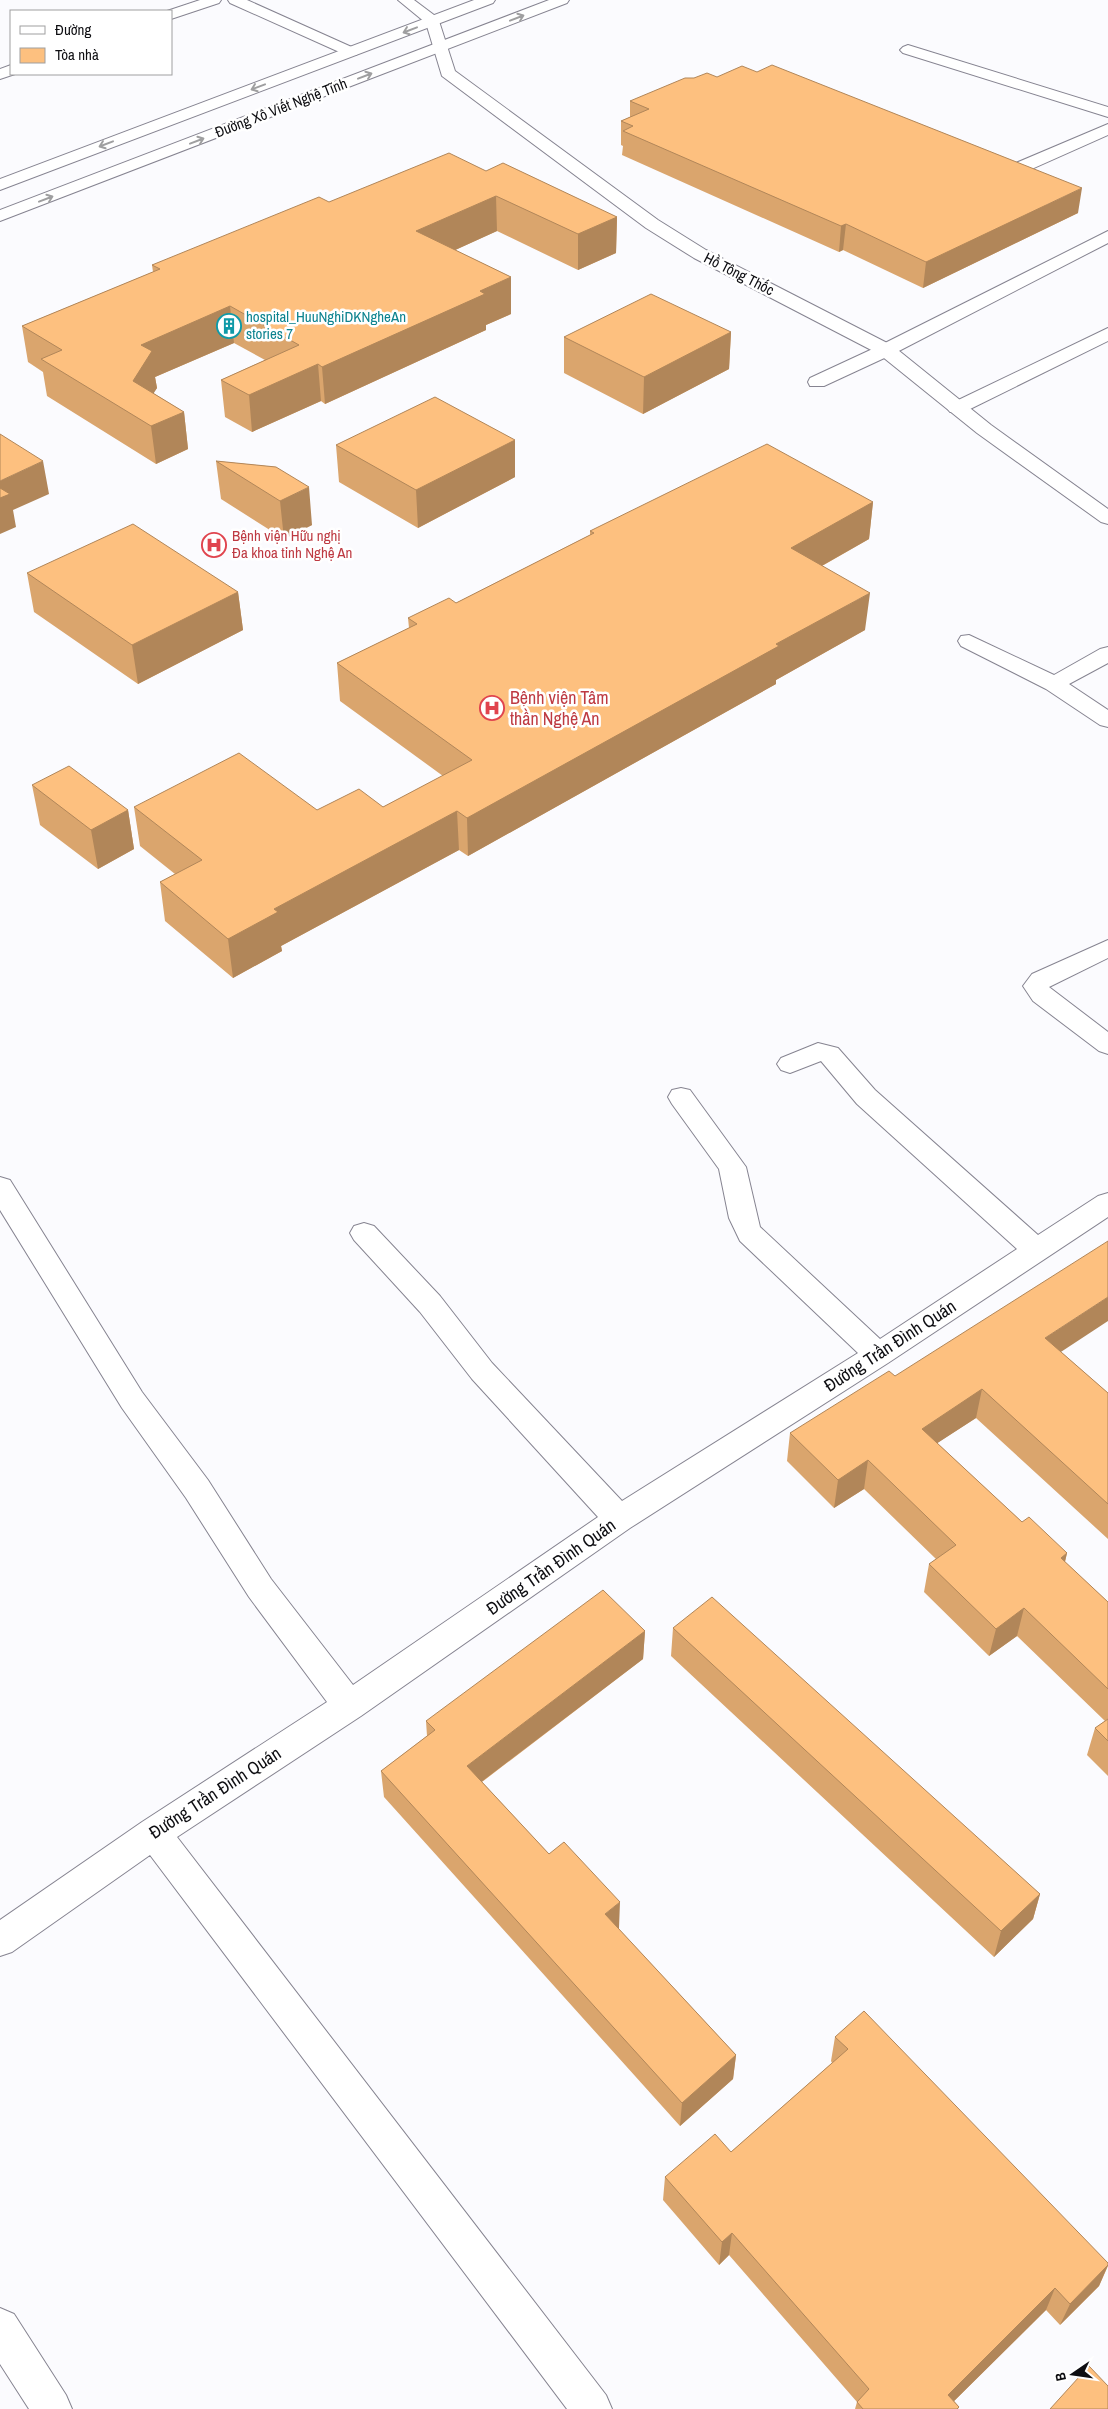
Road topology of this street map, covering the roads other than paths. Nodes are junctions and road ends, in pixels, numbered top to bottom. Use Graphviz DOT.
graph roads {
  1 [pos="214,0"];
  2 [pos="235,0"];
  3 [pos="405,0"];
  4 [pos="488,0"];
  5 [pos="562,0"];
  6 [pos="172,15"];
  7 [pos="433,21"];
  8 [pos="441,47"];
  9 [pos="908,50"];
  10 [pos="351,52"];
  11 [pos="1108,112"];
  12 [pos="1108,129"];
  13 [pos="1003,175"];
  14 [pos="0,184"];
  15 [pos="0,216"];
  16 [pos="1108,236"];
  17 [pos="1108,334"];
  18 [pos="886,350"];
  19 [pos="817,382"];
  20 [pos="956,408"];
  21 [pos="1108,518"];
  22 [pos="969,641"];
  23 [pos="1108,654"];
  24 [pos="1054,684"];
  25 [pos="1108,720"];
  26 [pos="1108,948"];
  27 [pos="1108,1045"];
  28 [pos="790,1064"];
  29 [pos="681,1097"];
  30 [pos="0,1187"];
  31 [pos="1108,1203"];
  32 [pos="364,1233"];
  33 [pos="1036,1250"];
  34 [pos="878,1355"];
  35 [pos="620,1519"];
  36 [pos="349,1706"];
  37 [pos="154,1833"];
  38 [pos="2,1932"];
  39 [pos="0,2328"];
  40 [pos="52,2409"];
  41 [pos="592,2409"];
  1 -- 6 [label="street"];
  2 -- 10 [label="street"];
  3 -- 7 [label="street"];
  4 -- 7 [label="street, Đường Xô Viết Nghệ Tĩnh"];
  8 -- 5 [label="street, Đường Xô Viết Nghệ Tĩnh, one-way"];
  7 -- 8 [label="street, Hồ Tông Thốc"];
  7 -- 10 [label="street, Đường Xô Viết Nghệ Tĩnh, one-way"];
  15 -- 8 [label="street, Đường Xô Viết Nghệ Tĩnh, one-way"];
  8 -- 18 [label="street, Hồ Tông Thốc"];
  9 -- 11 [label="street"];
  10 -- 14 [label="street, Đường Xô Viết Nghệ Tĩnh, one-way"];
  12 -- 13 [label="street"];
  16 -- 18 [label="street"];
  17 -- 20 [label="street"];
  18 -- 19 [label="street"];
  18 -- 20 [label="street, Hồ Tông Thốc"];
  20 -- 21 [label="street, Hồ Tông Thốc"];
  22 -- 24 [label="street"];
  23 -- 24 [label="street"];
  24 -- 25 [label="street"];
  26 -- 27 [label="street"];
  28 -- 33 [label="street"];
  29 -- 34 [label="street"];
  30 -- 36 [label="street"];
  31 -- 33 [label="street, Đường Trần Đình Quán"];
  32 -- 35 [label="street"];
  33 -- 34 [label="street, Đường Trần Đình Quán"];
  34 -- 35 [label="street, Đường Trần Đình Quán"];
  35 -- 36 [label="street, Đường Trần Đình Quán"];
  36 -- 37 [label="street, Đường Trần Đình Quán"];
  37 -- 38 [label="street, Đường Trần Đình Quán"];
  37 -- 41 [label="street"];
  39 -- 40 [label="street"];
}
